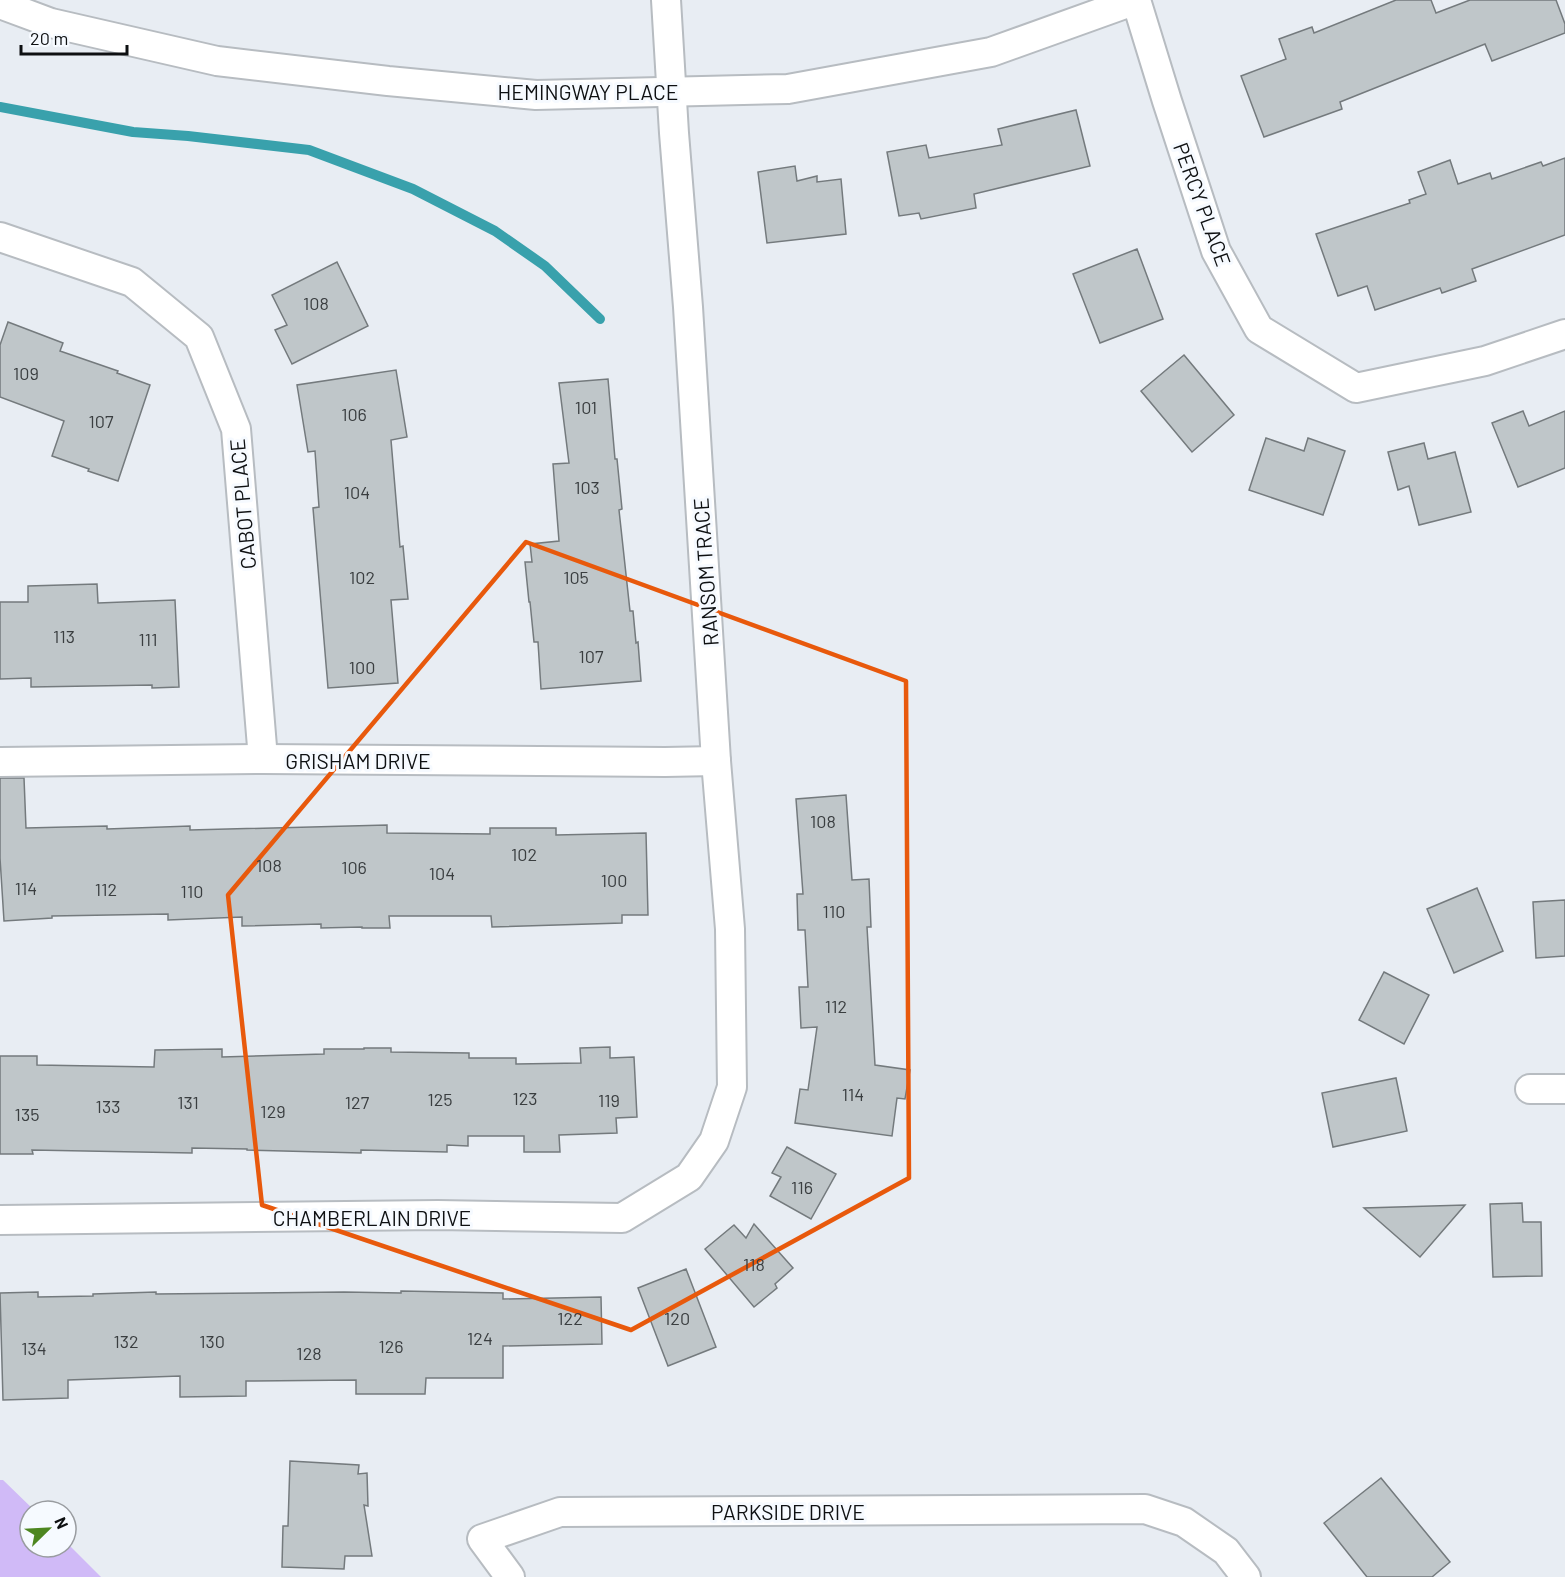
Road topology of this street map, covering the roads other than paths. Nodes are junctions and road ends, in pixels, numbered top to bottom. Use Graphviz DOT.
graph roads {
  1 [pos="666,0"];
  2 [pos="1136,0"];
  3 [pos="0,4"];
  4 [pos="672,91"];
  5 [pos="0,237"];
  6 [pos="1565,334"];
  7 [pos="264,759"];
  8 [pos="716,761"];
  9 [pos="0,762"];
  10 [pos="1530,1089"];
  11 [pos="1565,1089"];
  12 [pos="714,1141"];
  13 [pos="0,1220"];
  14 [pos="510,1577"];
  15 [pos="1246,1577"];
  1 -- 4 [label="street, RANSOM TRACE"];
  2 -- 4 [label="street, HEMINGWAY PLACE"];
  2 -- 6 [label="street, PERCY PLACE"];
  3 -- 4 [label="street, HEMINGWAY PLACE"];
  4 -- 8 [label="street, RANSOM TRACE"];
  5 -- 7 [label="street, CABOT PLACE"];
  7 -- 8 [label="street, GRISHAM DRIVE"];
  7 -- 9 [label="street, GRISHAM DRIVE"];
  8 -- 12 [label="street, RANSOM TRACE"];
  10 -- 11 [label="street"];
  12 -- 13 [label="street, CHAMBERLAIN DRIVE"];
  14 -- 15 [label="street, PARKSIDE DRIVE"];
}
